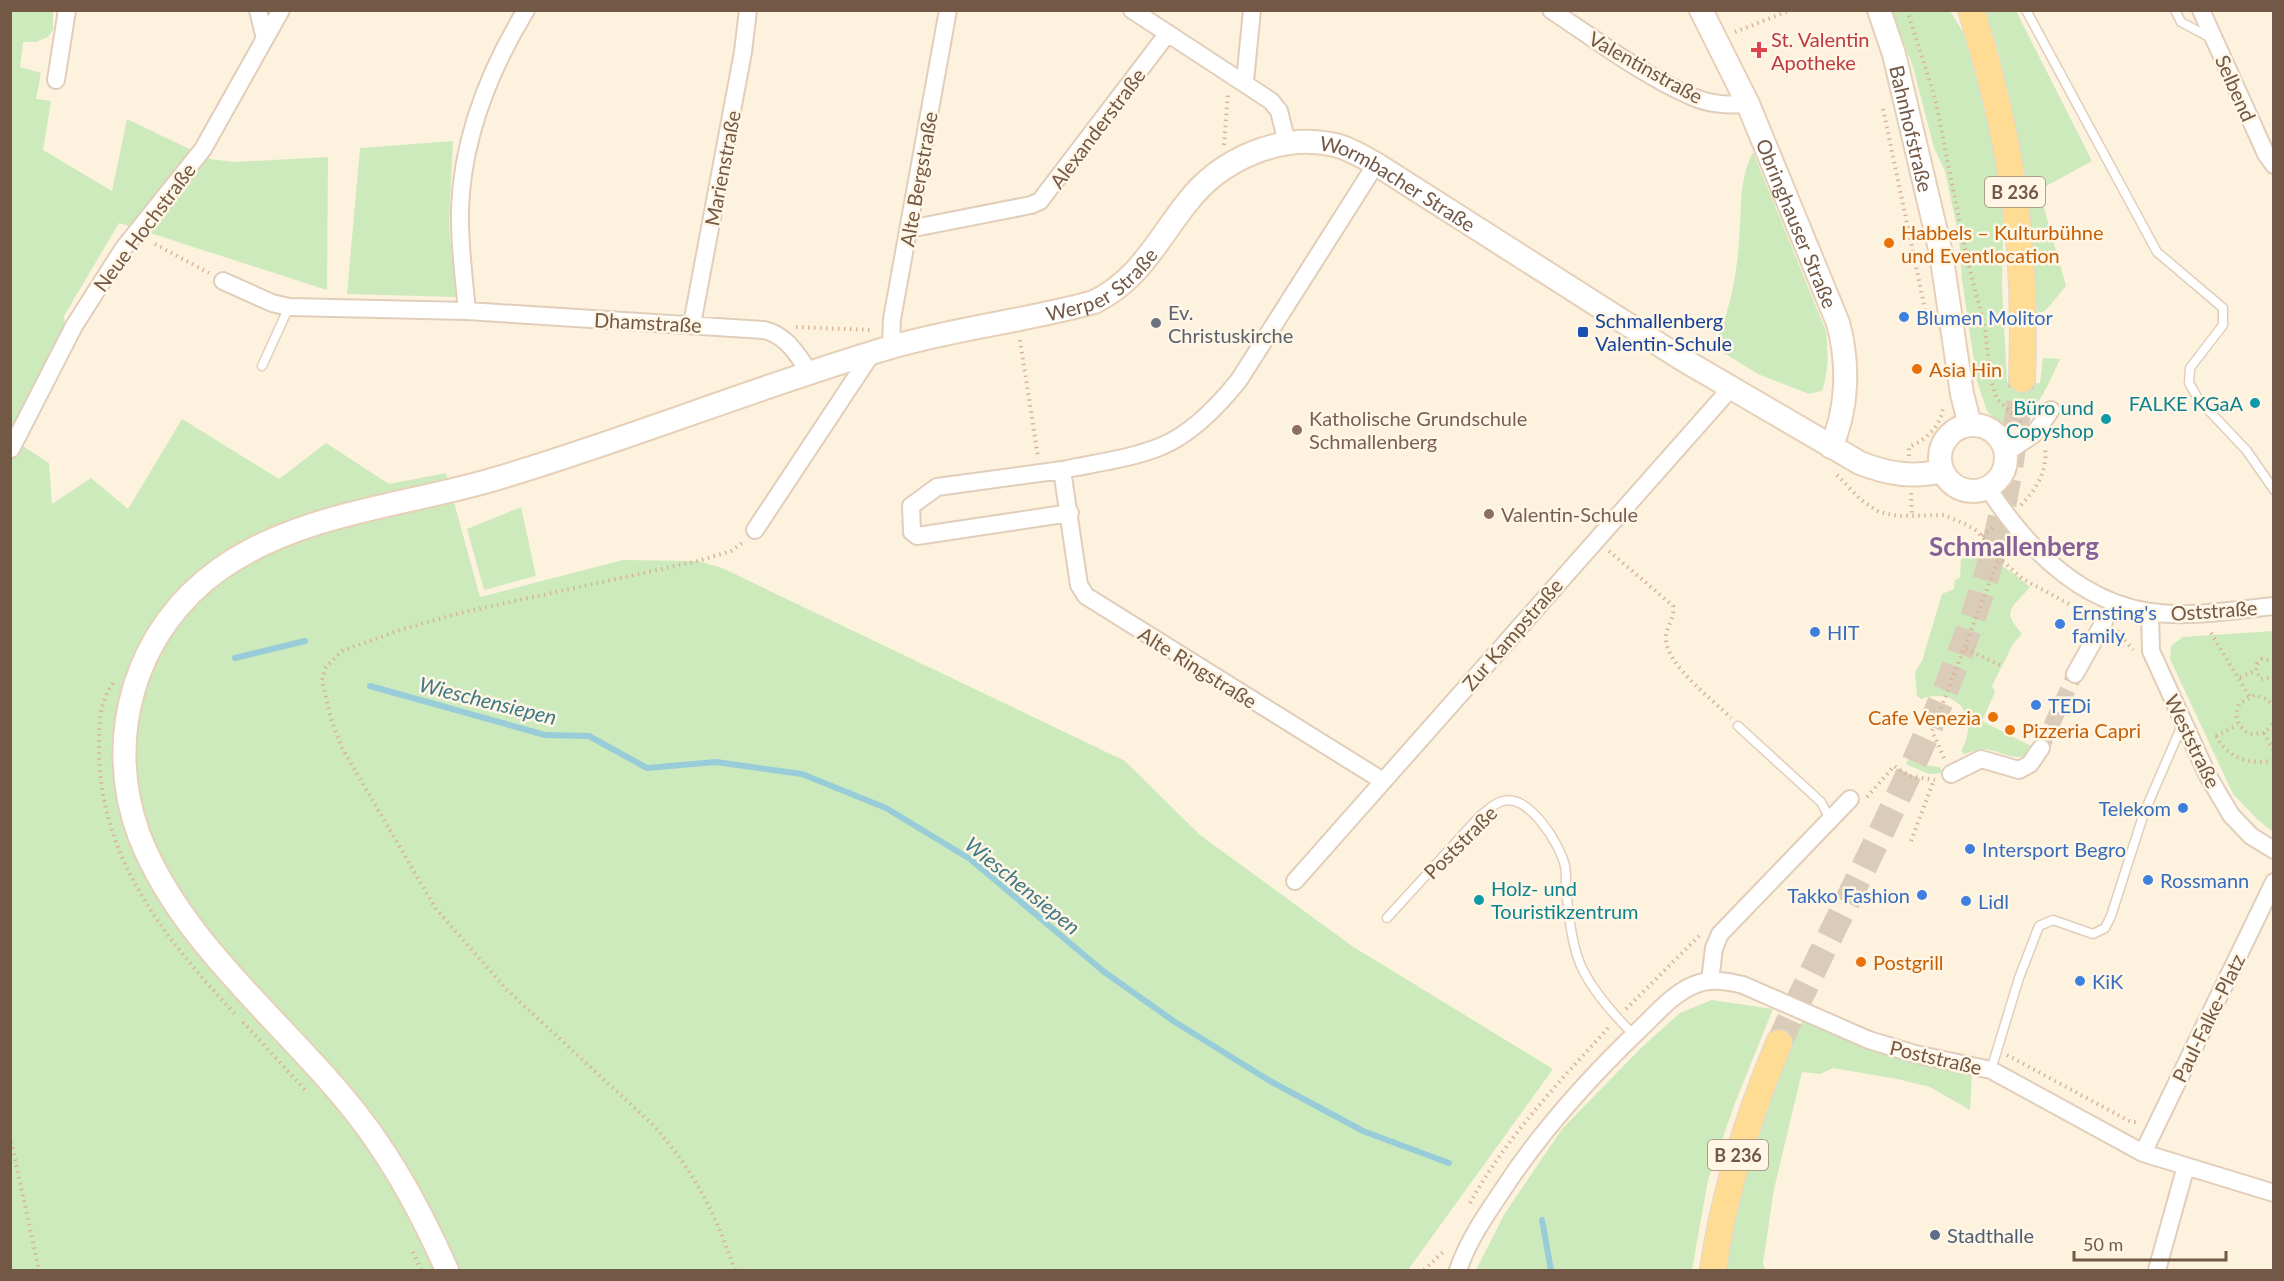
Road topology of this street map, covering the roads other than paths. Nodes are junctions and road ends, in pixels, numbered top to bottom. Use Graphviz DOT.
graph roads {
  1 [pos="67,10"];
  2 [pos="258,10"];
  3 [pos="281,10"];
  4 [pos="526,10"];
  5 [pos="748,10"];
  6 [pos="948,10"];
  7 [pos="1132,10"];
  8 [pos="1252,10"];
  9 [pos="1551,10"];
  10 [pos="1701,10"];
  11 [pos="1879,10"];
  12 [pos="1971,10"];
  13 [pos="2025,10"];
  14 [pos="2175,10"];
  15 [pos="2201,10"];
  16 [pos="1168,33"];
  17 [pos="265,39"];
  18 [pos="2214,40"];
  19 [pos="56,80"];
  20 [pos="1245,81"];
  21 [pos="1748,104"];
  22 [pos="1287,143"];
  23 [pos="1376,164"];
  24 [pos="2274,165"];
  25 [pos="909,229"];
  26 [pos="223,281"];
  27 [pos="289,308"];
  28 [pos="467,311"];
  29 [pos="692,324"];
  30 [pos="884,344"];
  31 [pos="262,366"];
  32 [pos="810,373"];
  33 [pos="2022,379"];
  34 [pos="1731,388"];
  35 [pos="2051,410"];
  36 [pos="1970,425"];
  37 [pos="1831,447"];
  38 [pos="11,449"];
  39 [pos="2006,453"];
  40 [pos="1062,470"];
  41 [pos="1942,471"];
  42 [pos="1988,488"];
  43 [pos="2274,490"];
  44 [pos="1070,513"];
  45 [pos="755,530"];
  46 [pos="2274,606"];
  47 [pos="2150,612"];
  48 [pos="2104,622"];
  49 [pos="2075,674"];
  50 [pos="2183,722"];
  51 [pos="1738,726"];
  52 [pos="2041,748"];
  53 [pos="1951,774"];
  54 [pos="1383,782"];
  55 [pos="1858,799"];
  56 [pos="1831,821"];
  57 [pos="2274,850"];
  58 [pos="1295,881"];
  59 [pos="2274,882"];
  60 [pos="1387,918"];
  61 [pos="1710,981"];
  62 [pos="1634,1035"];
  63 [pos="1779,1043"];
  64 [pos="1991,1070"];
  65 [pos="2143,1153"];
  66 [pos="2186,1166"];
  67 [pos="2274,1193"];
  68 [pos="447,1270"];
  69 [pos="1458,1270"];
  70 [pos="1713,1270"];
  71 [pos="2157,1270"];
  1 -- 19 [label="street"];
  2 -- 17 [label="street"];
  3 -- 17 [label="street, Neue Hochstraße"];
  4 -- 28 [label="street"];
  5 -- 29 [label="street, Marienstraße"];
  6 -- 25 [label="street, Alte Bergstraße"];
  7 -- 16 [label="street, Wormbacher Straße"];
  8 -- 20 [label="street"];
  9 -- 21 [label="street, Valentinstraße"];
  10 -- 21 [label="main road, Obringhauser Straße"];
  11 -- 36 [label="main road, Bahnhofstraße"];
  12 -- 33 [label="main road, B 236"];
  13 -- 43 [label="lane"];
  14 -- 18 [label="lane"];
  15 -- 18 [label="street, Selbend"];
  16 -- 20 [label="street, Wormbacher Straße"];
  16 -- 25 [label="street, Alexanderstraße"];
  17 -- 38 [label="street, Neue Hochstraße"];
  18 -- 24 [label="street, Selbend"];
  20 -- 22 [label="street, Wormbacher Straße"];
  21 -- 37 [label="main road, Obringhauser Straße"];
  22 -- 23 [label="main road, Wormbacher Straße"];
  22 -- 30 [label="main road, Werper Straße"];
  23 -- 34 [label="main road, Wormbacher Straße"];
  23 -- 40 [label="street"];
  25 -- 30 [label="street, Alte Bergstraße"];
  26 -- 27 [label="street, Dhamstraße"];
  27 -- 28 [label="street, Dhamstraße"];
  27 -- 31 [label="lane"];
  28 -- 29 [label="street, Dhamstraße"];
  29 -- 32 [label="street, Dhamstraße"];
  30 -- 32 [label="main road, Werper Straße"];
  30 -- 45 [label="street"];
  32 -- 68 [label="main road, Werper Straße"];
  34 -- 37 [label="main road, Wormbacher Straße"];
  34 -- 54 [label="street, Zur Kampstraße"];
  35 -- 39 [label="street"];
  36 -- 39 [label="main road"];
  36 -- 41 [label="main road"];
  37 -- 41 [label="main road, Wormbacher Straße"];
  39 -- 42 [label="main road"];
  40 -- 44 [label="street, Alte Ringstraße"];
  40 -- 44 [label="street"];
  41 -- 42 [label="main road"];
  42 -- 47 [label="street, Oststraße"];
  44 -- 54 [label="street, Alte Ringstraße"];
  46 -- 47 [label="street, Oststraße"];
  47 -- 50 [label="street, Weststraße"];
  48 -- 49 [label="street"];
  50 -- 57 [label="street, Weststraße"];
  50 -- 64 [label="lane"];
  51 -- 56 [label="lane"];
  52 -- 53 [label="street"];
  54 -- 58 [label="street, Zur Kampstraße"];
  55 -- 56 [label="street"];
  56 -- 61 [label="street"];
  59 -- 65 [label="street, Paul-Falke-Platz"];
  60 -- 62 [label="lane, Poststraße"];
  61 -- 62 [label="street, Poststraße"];
  61 -- 64 [label="street, Poststraße"];
  62 -- 69 [label="street, Poststraße"];
  63 -- 70 [label="main road, B 236"];
  64 -- 65 [label="street, Poststraße"];
  65 -- 66 [label="street, Poststraße"];
  66 -- 67 [label="street, Poststraße"];
  66 -- 71 [label="street"];
}
